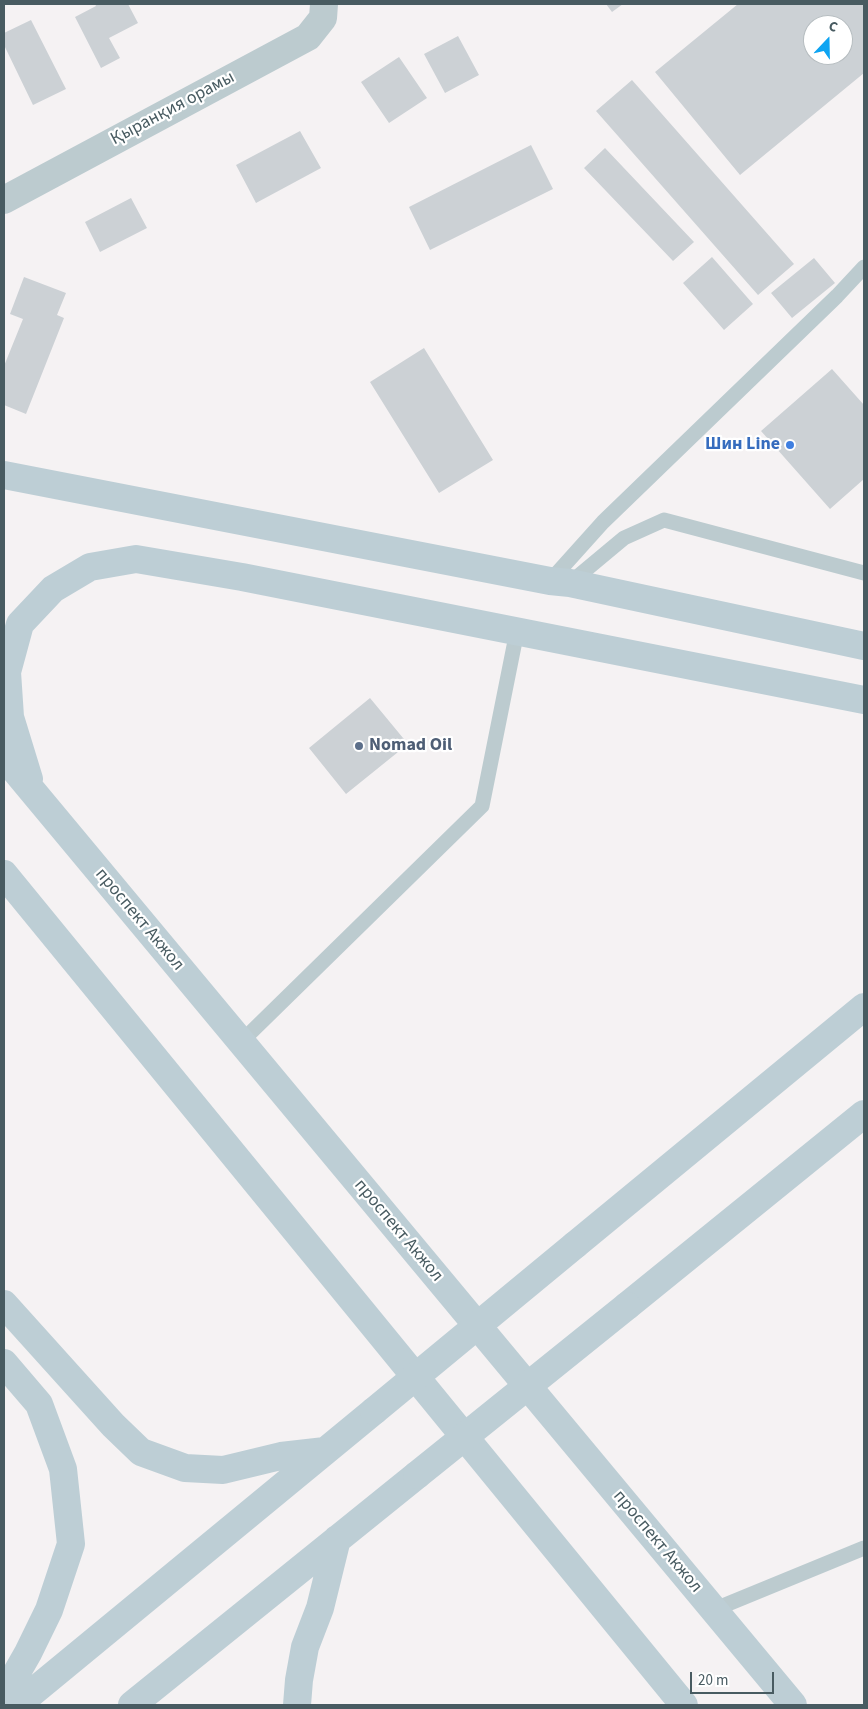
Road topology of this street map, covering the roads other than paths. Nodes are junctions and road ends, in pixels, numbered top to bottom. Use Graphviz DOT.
graph roads {
  1 [pos="324,4"];
  2 [pos="4,200"];
  3 [pos="864,267"];
  4 [pos="4,474"];
  5 [pos="864,573"];
  6 [pos="560,582"];
  7 [pos="517,631"];
  8 [pos="864,646"];
  9 [pos="864,700"];
  10 [pos="4,757"];
  11 [pos="33,792"];
  12 [pos="4,874"];
  13 [pos="864,1007"];
  14 [pos="241,1042"];
  15 [pos="864,1114"];
  16 [pos="4,1304"];
  17 [pos="4,1363"];
  18 [pos="326,1451"];
  19 [pos="338,1539"];
  20 [pos="864,1548"];
  21 [pos="713,1610"];
  22 [pos="4,1695"];
  23 [pos="17,1705"];
  24 [pos="132,1705"];
  25 [pos="297,1705"];
  26 [pos="684,1705"];
  27 [pos="793,1705"];
  1 -- 2 [label="street, Қыранқия орамы"];
  3 -- 6 [label="lane"];
  4 -- 6 [label="main road"];
  5 -- 6 [label="lane"];
  6 -- 8 [label="main road"];
  7 -- 9 [label="main road"];
  7 -- 11 [label="main road"];
  7 -- 14 [label="lane"];
  10 -- 11 [label="main road, проспект Акжол"];
  11 -- 14 [label="main road, проспект Акжол"];
  12 -- 26 [label="main road"];
  13 -- 18 [label="main road, bridge"];
  14 -- 21 [label="main road, проспект Акжол"];
  15 -- 19 [label="main road, bridge"];
  16 -- 18 [label="main road"];
  17 -- 22 [label="main road"];
  18 -- 23 [label="main road"];
  19 -- 24 [label="main road"];
  19 -- 25 [label="main road"];
  20 -- 21 [label="lane"];
  21 -- 27 [label="main road, проспект Акжол"];
}
